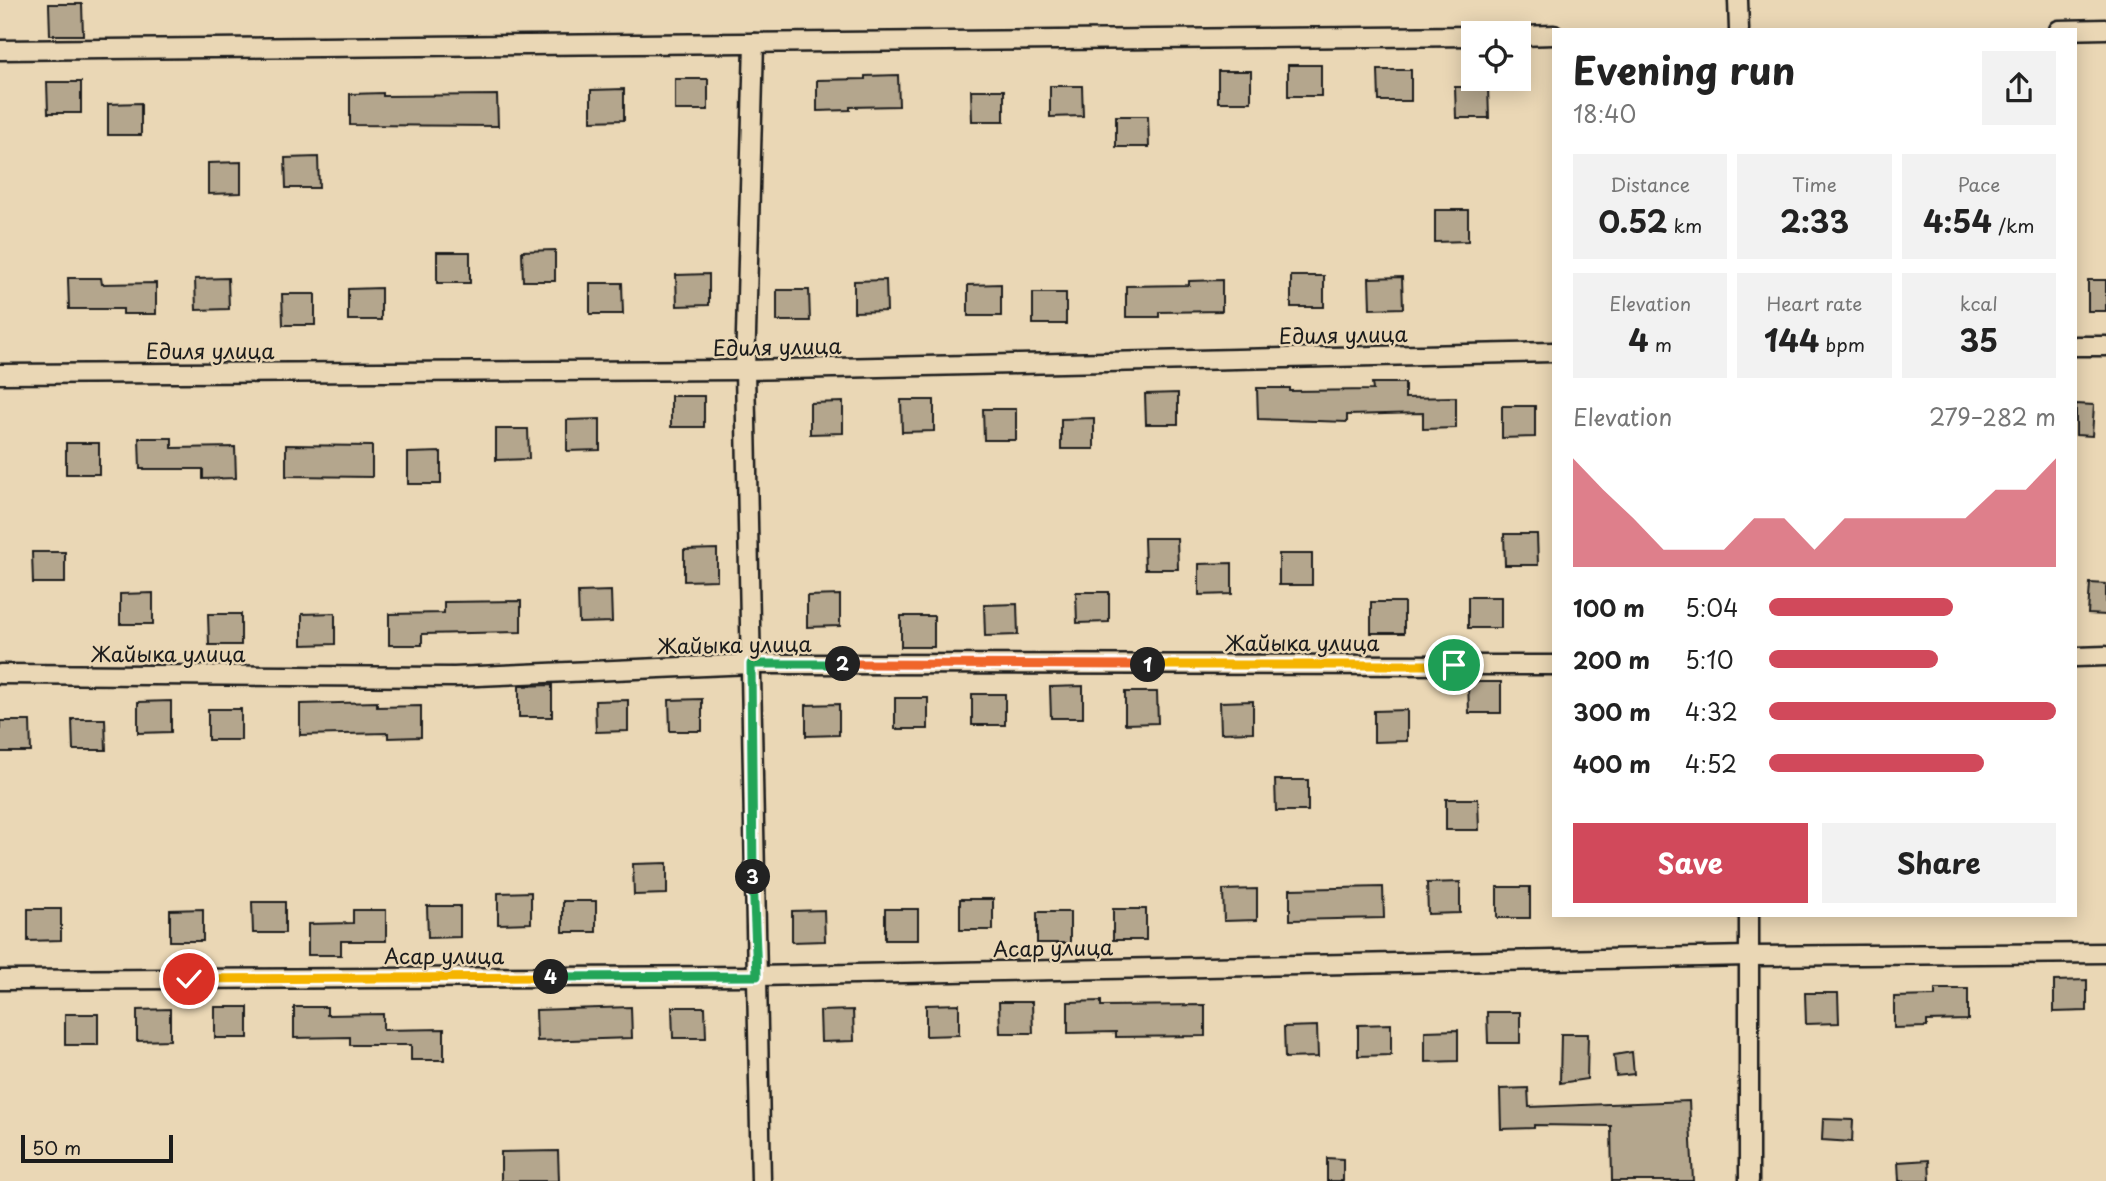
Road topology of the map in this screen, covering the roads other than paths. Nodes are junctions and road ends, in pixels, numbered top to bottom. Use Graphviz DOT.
graph roads {
  1 [pos="1738,0"];
  2 [pos="1739,28"];
  3 [pos="2106,29"];
  4 [pos="2077,30"];
  5 [pos="1552,35"];
  6 [pos="1461,36"];
  7 [pos="1531,36"];
  8 [pos="754,43"];
  9 [pos="0,50"];
  10 [pos="2077,346"];
  11 [pos="2106,346"];
  12 [pos="1552,352"];
  13 [pos="745,370"];
  14 [pos="0,374"];
  15 [pos="2077,656"];
  16 [pos="2106,656"];
  17 [pos="751,664"];
  18 [pos="1552,665"];
  19 [pos="0,674"];
  20 [pos="1749,917"];
  21 [pos="2106,953"];
  22 [pos="1749,956"];
  23 [pos="757,976"];
  24 [pos="0,980"];
  25 [pos="761,1181"];
  26 [pos="1749,1181"];
  1 -- 2 [label="street"];
  3 -- 4 [label="street"];
  5 -- 7 [label="street"];
  6 -- 8 [label="street"];
  8 -- 9 [label="street"];
  8 -- 13 [label="street"];
  10 -- 11 [label="street"];
  12 -- 13 [label="street, Едиля улица"];
  13 -- 14 [label="street, Едиля улица"];
  13 -- 17 [label="street"];
  15 -- 16 [label="street"];
  17 -- 18 [label="street, Жайыка улица"];
  17 -- 19 [label="street, Жайыка улица"];
  17 -- 23 [label="street"];
  20 -- 22 [label="street"];
  21 -- 22 [label="street, Асар улица"];
  22 -- 23 [label="street, Асар улица"];
  22 -- 26 [label="street"];
  23 -- 24 [label="street, Асар улица"];
  23 -- 25 [label="street"];
}
